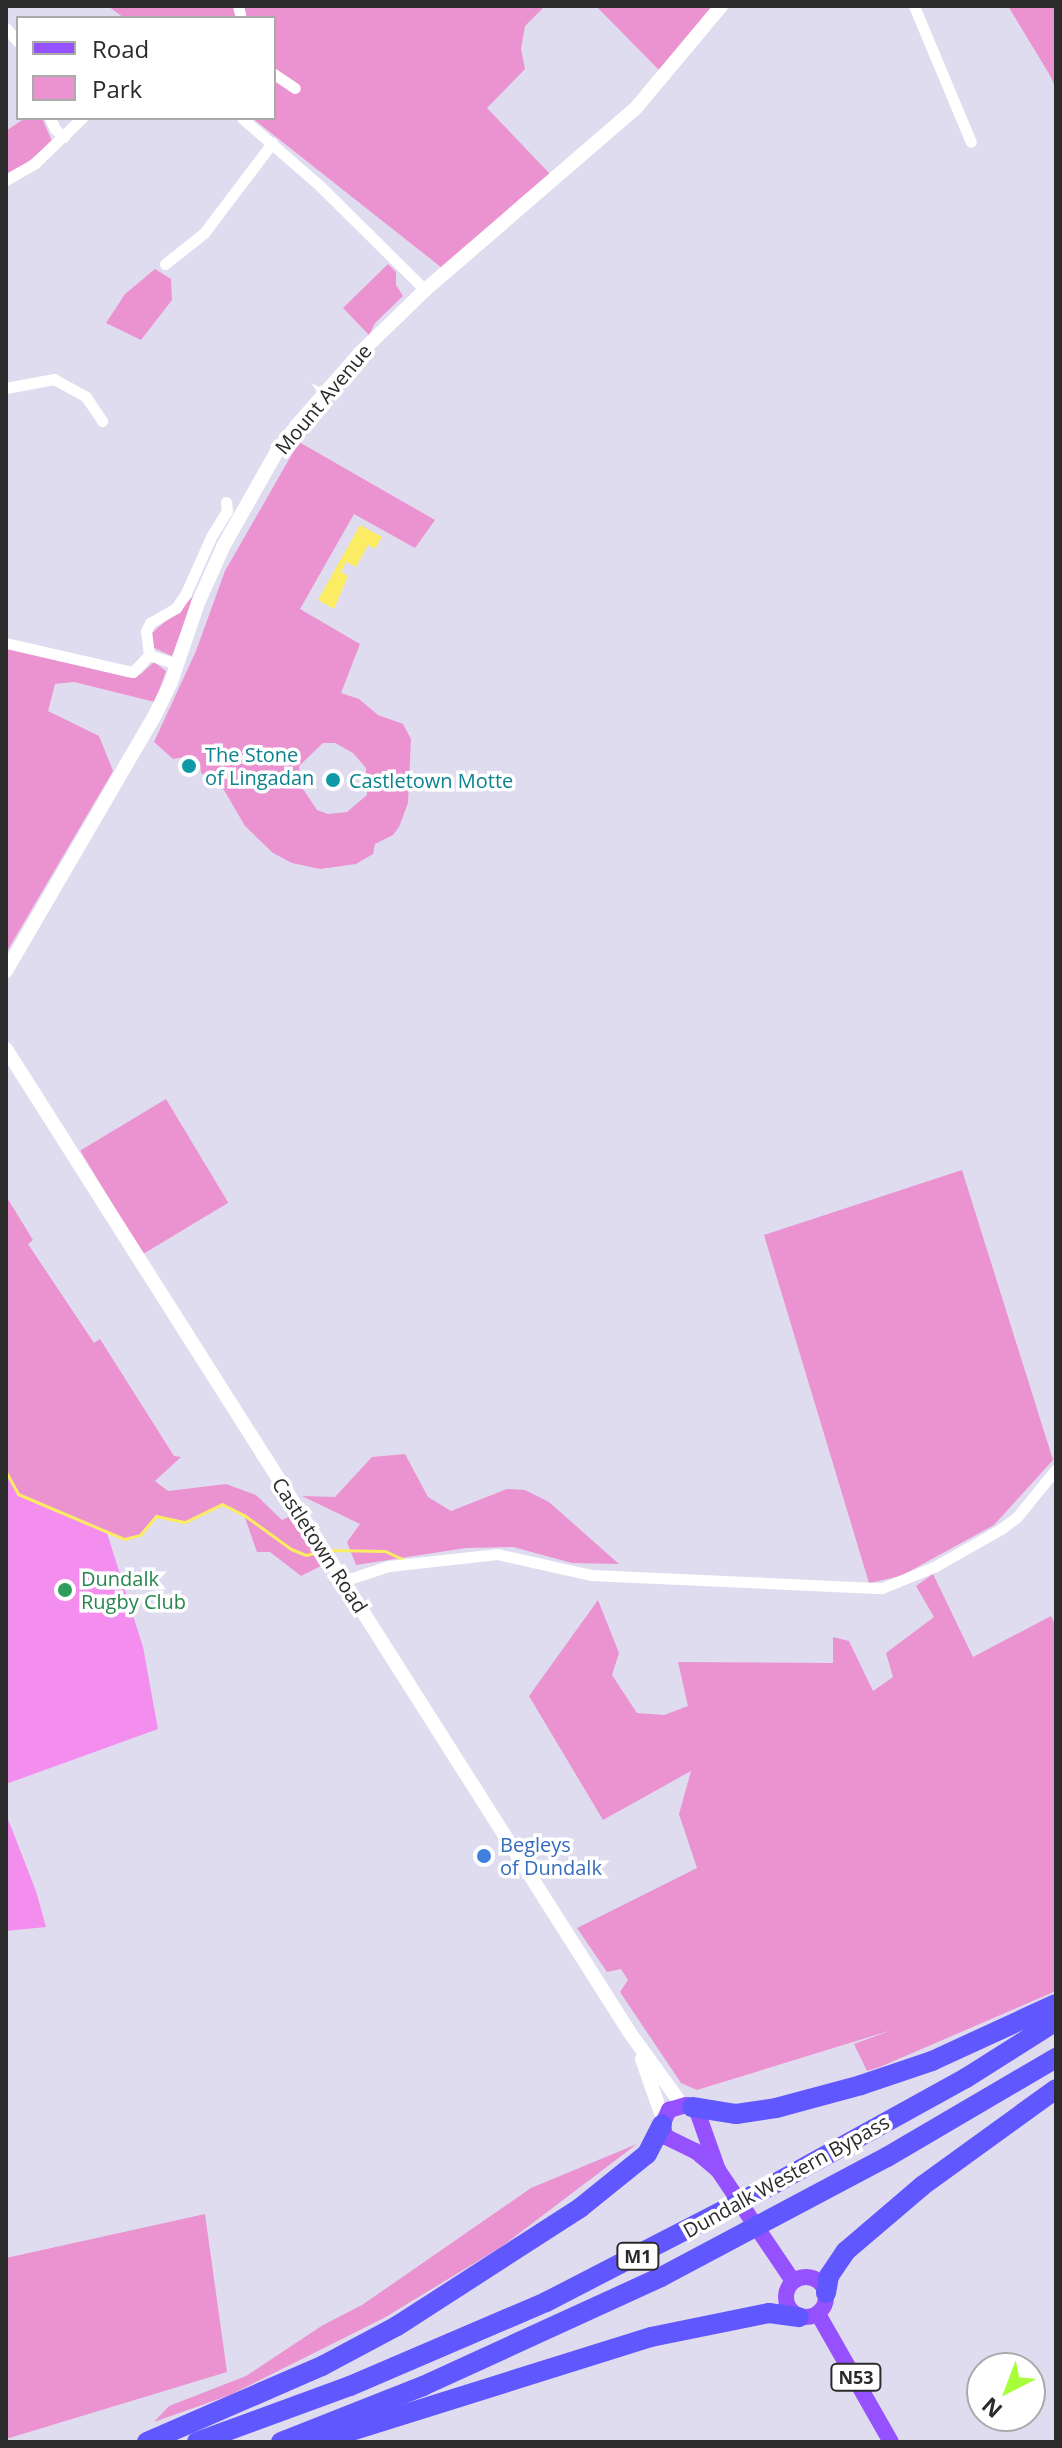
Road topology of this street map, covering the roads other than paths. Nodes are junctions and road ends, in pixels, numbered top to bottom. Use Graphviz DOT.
graph roads {
  1 [pos="721,6"];
  2 [pos="914,6"];
  3 [pos="276,78"];
  4 [pos="295,88"];
  5 [pos="51,120"];
  6 [pos="80,120"];
  7 [pos="244,120"];
  8 [pos="64,137"];
  9 [pos="971,142"];
  10 [pos="272,143"];
  11 [pos="6,180"];
  12 [pos="165,264"];
  13 [pos="425,290"];
  14 [pos="6,388"];
  15 [pos="102,421"];
  16 [pos="226,502"];
  17 [pos="6,643"];
  18 [pos="149,655"];
  19 [pos="177,664"];
  20 [pos="6,971"];
  21 [pos="6,1049"];
  22 [pos="1056,1469"];
  23 [pos="343,1581"];
  24 [pos="1056,2004"];
  25 [pos="1056,2021"];
  26 [pos="635,2040"];
  27 [pos="1056,2058"];
  28 [pos="1056,2089"];
  29 [pos="693,2111"];
  30 [pos="663,2122"];
  31 [pos="680,2145"];
  32 [pos="718,2170"];
  33 [pos="793,2281"];
  34 [pos="826,2293"];
  35 [pos="809,2315"];
  36 [pos="147,2442"];
  37 [pos="197,2442"];
  38 [pos="281,2442"];
  39 [pos="316,2442"];
  40 [pos="891,2442"];
  1 -- 13 [label="main road, Mount Avenue"];
  2 -- 9 [label="street"];
  3 -- 4 [label="street"];
  5 -- 8 [label="street"];
  6 -- 8 [label="street"];
  7 -- 10 [label="street"];
  8 -- 11 [label="street"];
  10 -- 12 [label="street"];
  10 -- 13 [label="street"];
  13 -- 19 [label="main road, Mount Avenue"];
  14 -- 15 [label="street"];
  16 -- 18 [label="street"];
  17 -- 18 [label="street"];
  18 -- 19 [label="street"];
  19 -- 20 [label="main road, Mount Avenue"];
  21 -- 23 [label="main road, Castletown Road"];
  22 -- 23 [label="street"];
  23 -- 26 [label="main road, Castletown Road"];
  24 -- 29 [label="highway"];
  25 -- 37 [label="highway, Dundalk Western Bypass / M1"];
  26 -- 29 [label="main road, Castletown Road"];
  26 -- 30 [label="main road, Castletown Road"];
  27 -- 38 [label="highway, Dundalk Western Bypass / M1"];
  28 -- 34 [label="highway"];
  29 -- 30 [label="main road"];
  29 -- 31 [label="main road"];
  29 -- 32 [label="main road, N53"];
  30 -- 31 [label="main road, N53"];
  30 -- 36 [label="highway"];
  31 -- 32 [label="main road, N53"];
  32 -- 33 [label="main road, N53"];
  33 -- 34 [label="main road"];
  33 -- 35 [label="main road, N53"];
  34 -- 35 [label="main road"];
  35 -- 39 [label="highway"];
  35 -- 40 [label="main road, N53"];
}
